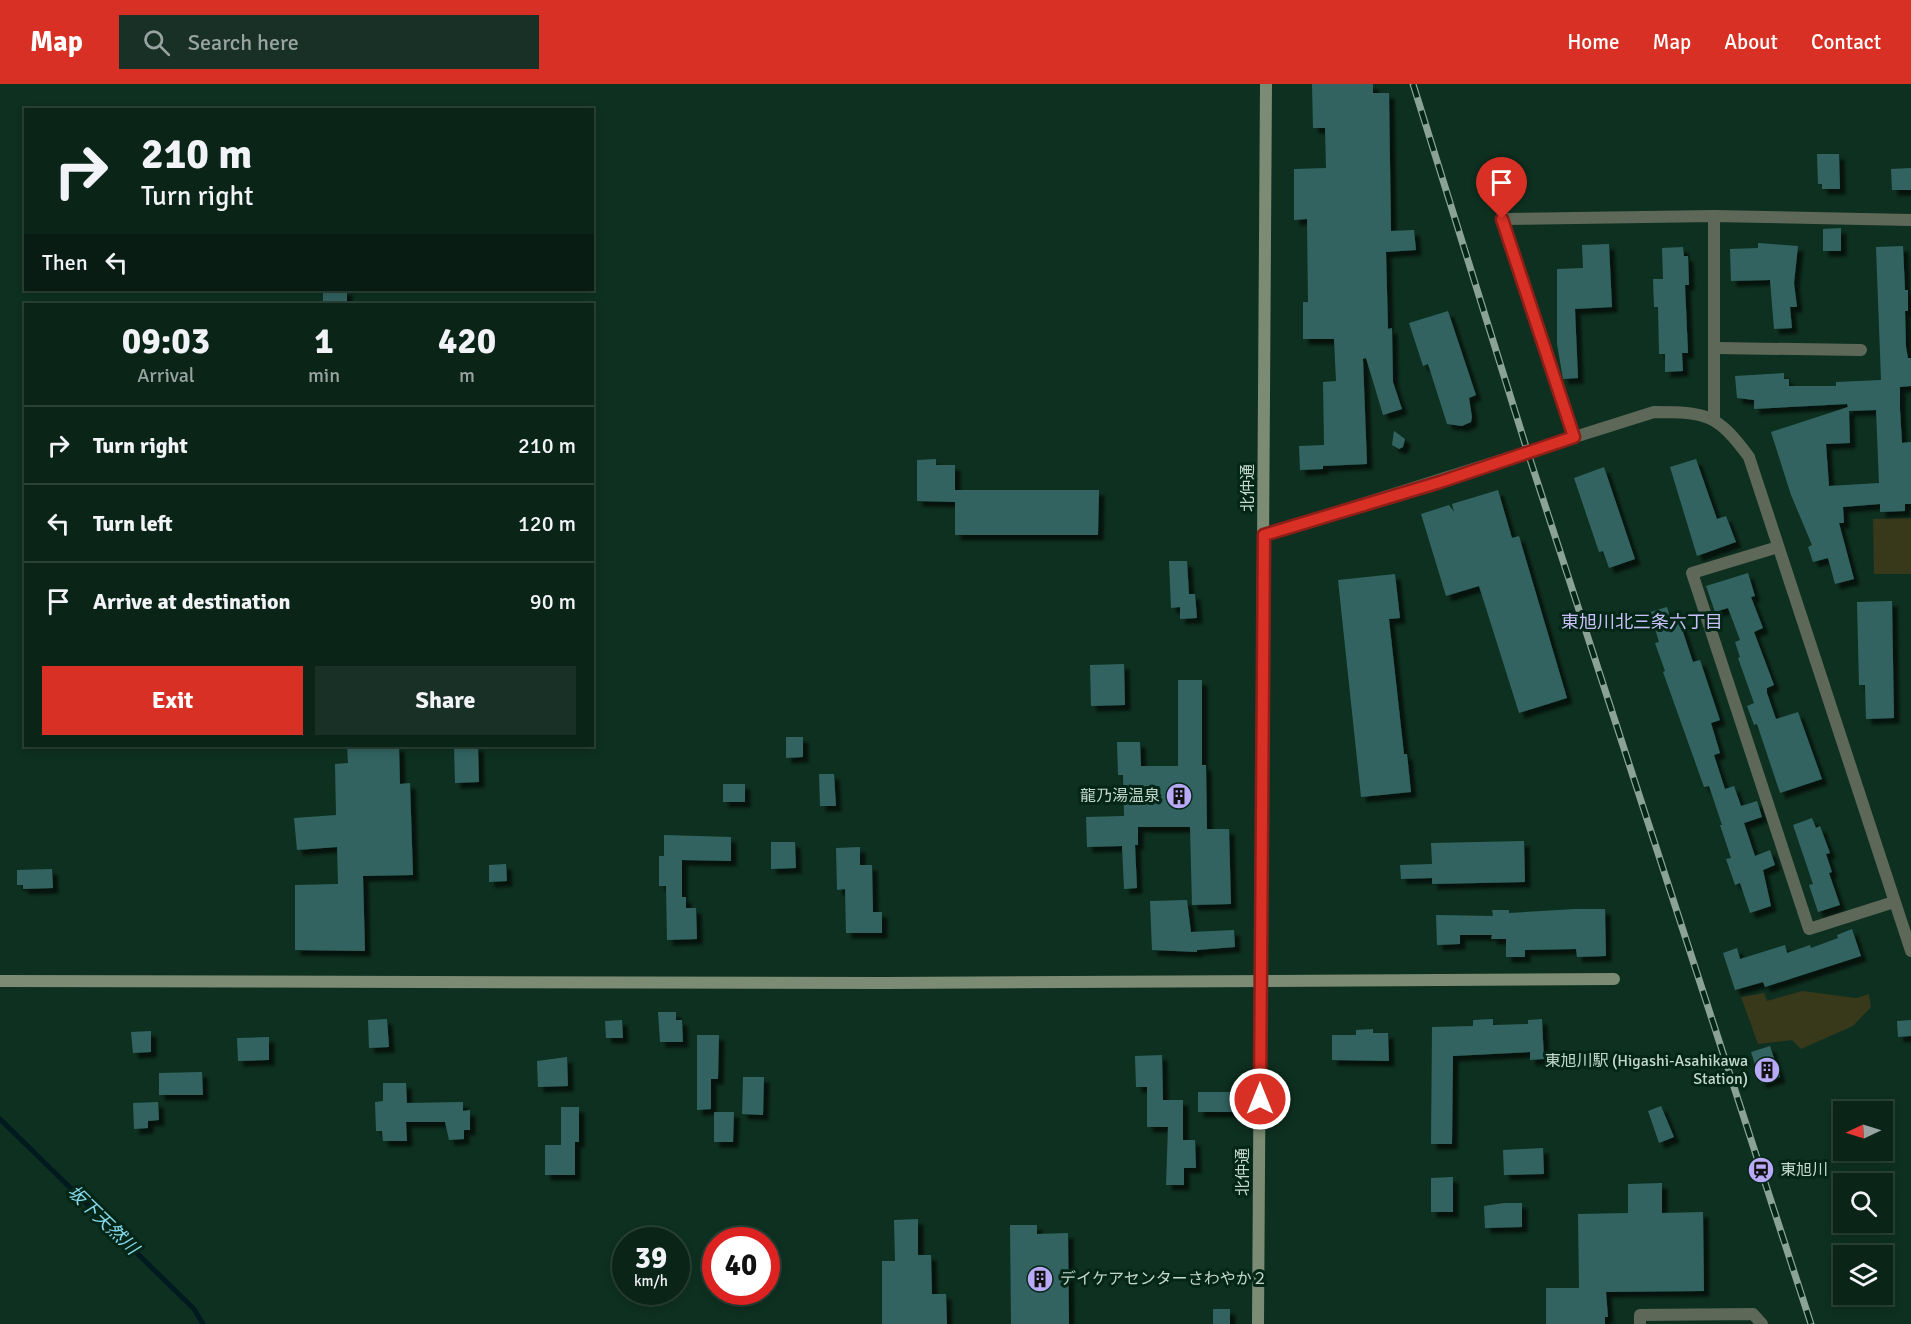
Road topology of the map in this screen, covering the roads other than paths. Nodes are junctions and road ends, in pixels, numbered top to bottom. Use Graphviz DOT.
graph roads {
  1 [pos="1266,84"];
  2 [pos="1714,216"];
  3 [pos="1911,220"];
  4 [pos="1716,348"];
  5 [pos="1861,350"];
  6 [pos="1714,419"];
  7 [pos="1574,437"];
  8 [pos="1264,535"];
  9 [pos="1778,547"];
  10 [pos="1894,902"];
  11 [pos="1911,951"];
  12 [pos="1614,980"];
  13 [pos="0,981"];
  14 [pos="1261,981"];
  15 [pos="1258,1324"];
  16 [pos="1640,1324"];
  17 [pos="1762,1324"];
  1 -- 8 [label="street, 北仲通"];
  2 -- 3 [label="street"];
  2 -- 4 [label="street"];
  2 -- 7 [label="street"];
  4 -- 5 [label="street"];
  4 -- 6 [label="street"];
  6 -- 7 [label="street"];
  6 -- 9 [label="street"];
  7 -- 8 [label="street"];
  8 -- 14 [label="street, 北仲通"];
  9 -- 10 [label="street"];
  9 -- 10 [label="street"];
  10 -- 11 [label="street"];
  12 -- 14 [label="street"];
  13 -- 14 [label="street"];
  14 -- 15 [label="street, 北仲通"];
  16 -- 17 [label="street"];
}
